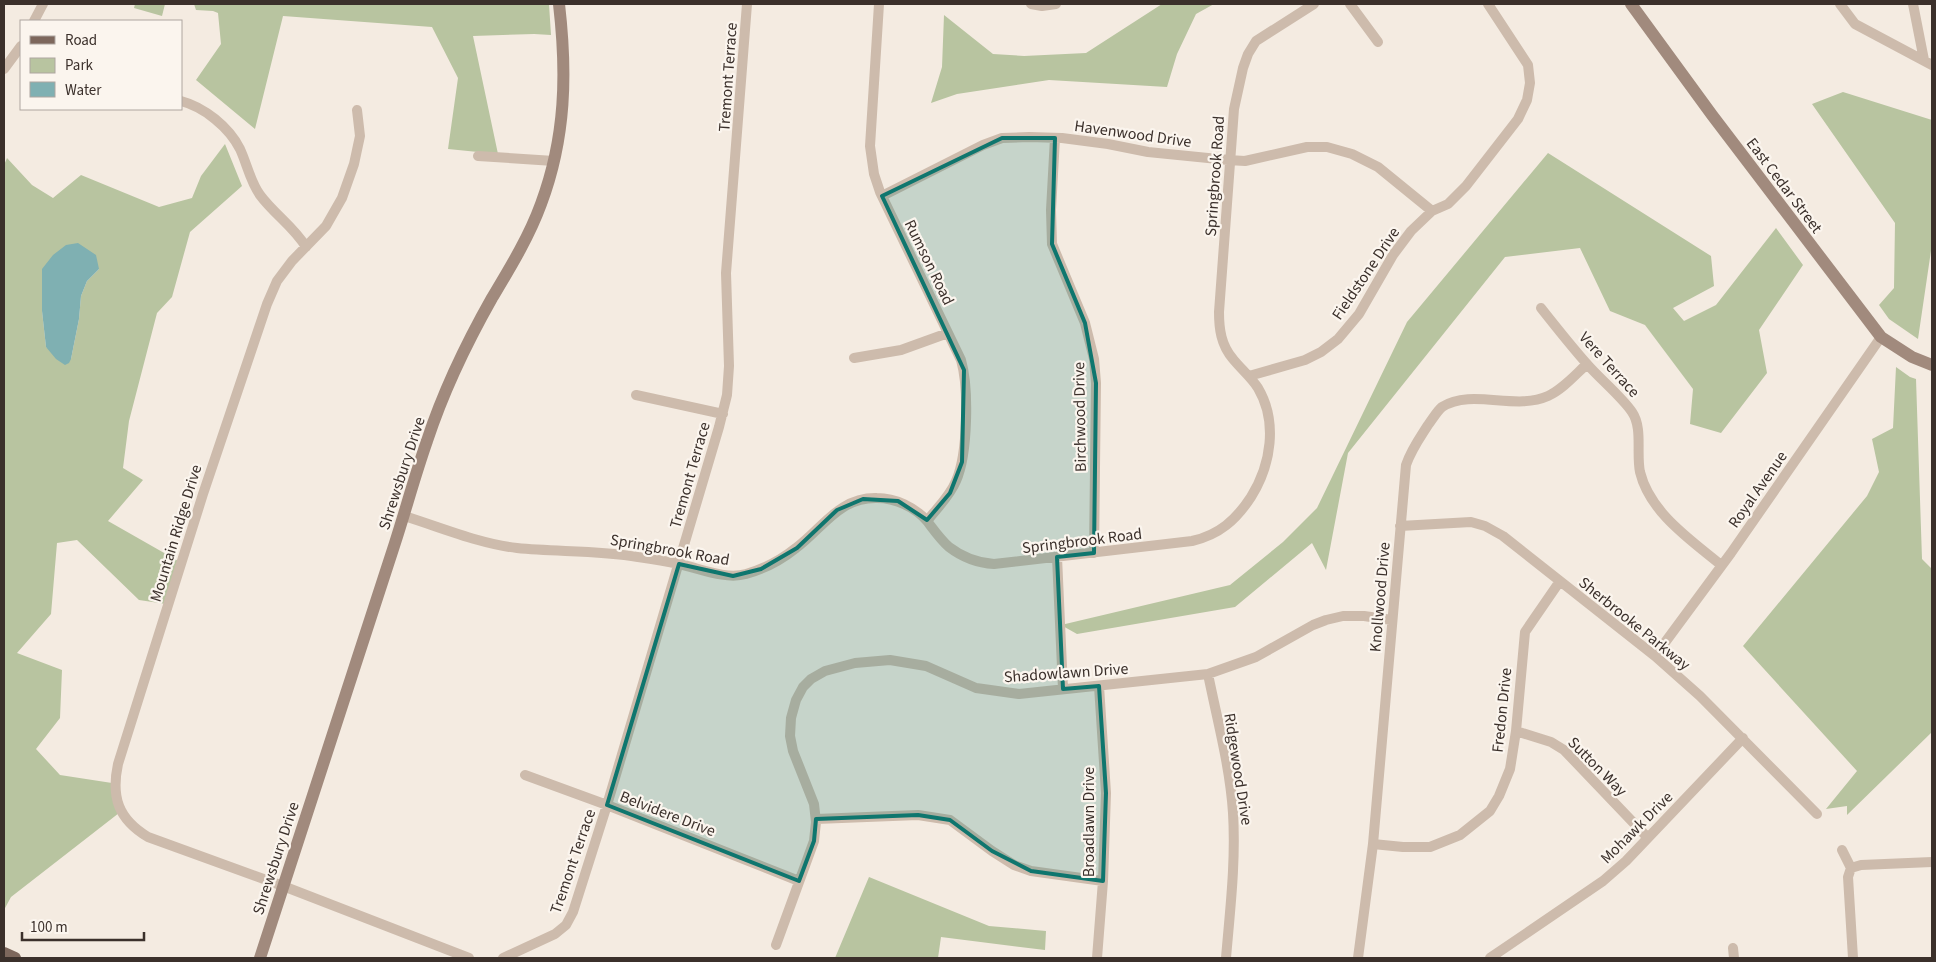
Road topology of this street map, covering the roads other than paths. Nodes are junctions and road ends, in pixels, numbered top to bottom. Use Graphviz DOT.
graph roads {
  1 [pos="43,4"];
  2 [pos="559,4"];
  3 [pos="747,4"];
  4 [pos="879,4"];
  5 [pos="1031,4"];
  6 [pos="1056,4"];
  7 [pos="1314,4"];
  8 [pos="1350,4"];
  9 [pos="1488,4"];
  10 [pos="1631,4"];
  11 [pos="1840,4"];
  12 [pos="1913,4"];
  13 [pos="35,20"];
  14 [pos="1378,42"];
  15 [pos="20,47"];
  16 [pos="1928,62"];
  17 [pos="4,69"];
  18 [pos="182,101"];
  19 [pos="358,110"];
  20 [pos="1055,138"];
  21 [pos="478,156"];
  22 [pos="1231,160"];
  23 [pos="554,161"];
  24 [pos="882,196"];
  25 [pos="1432,211"];
  26 [pos="306,247"];
  27 [pos="1541,308"];
  28 [pos="948,334"];
  29 [pos="1881,337"];
  30 [pos="854,358"];
  31 [pos="1587,364"];
  32 [pos="1932,365"];
  33 [pos="1249,376"];
  34 [pos="636,395"];
  35 [pos="722,414"];
  36 [pos="404,516"];
  37 [pos="927,521"];
  38 [pos="1400,526"];
  39 [pos="1094,553"];
  40 [pos="1057,557"];
  41 [pos="679,564"];
  42 [pos="1721,565"];
  43 [pos="1560,581"];
  44 [pos="1392,620"];
  45 [pos="1655,656"];
  46 [pos="1208,674"];
  47 [pos="1099,686"];
  48 [pos="1063,688"];
  49 [pos="1516,731"];
  50 [pos="1742,738"];
  51 [pos="525,775"];
  52 [pos="607,805"];
  53 [pos="1818,814"];
  54 [pos="816,819"];
  55 [pos="1648,838"];
  56 [pos="1373,844"];
  57 [pos="1842,850"];
  58 [pos="1932,862"];
  59 [pos="1851,868"];
  60 [pos="799,881"];
  61 [pos="1103,881"];
  62 [pos="284,886"];
  63 [pos="776,945"];
  64 [pos="4,953"];
  65 [pos="14,958"];
  66 [pos="260,958"];
  67 [pos="469,958"];
  68 [pos="503,958"];
  69 [pos="1097,958"];
  70 [pos="1226,958"];
  71 [pos="1358,958"];
  72 [pos="1490,958"];
  73 [pos="1853,958"];
  1 -- 13 [label="street"];
  2 -- 23 [label="main road, Shrewsbury Drive"];
  3 -- 35 [label="street, Tremont Terrace"];
  4 -- 24 [label="street, Rumson Road"];
  5 -- 6 [label="street"];
  7 -- 22 [label="street, Springbrook Road"];
  8 -- 14 [label="street"];
  9 -- 25 [label="street, Fieldstone Drive"];
  10 -- 29 [label="main road, East Cedar Street"];
  11 -- 16 [label="street"];
  12 -- 16 [label="street"];
  15 -- 17 [label="street"];
  18 -- 26 [label="street"];
  19 -- 26 [label="street, Mountain Ridge Drive"];
  20 -- 22 [label="street, Havenwood Drive"];
  20 -- 24 [label="street, Havenwood Drive"];
  20 -- 39 [label="street, Birchwood Drive"];
  21 -- 23 [label="street"];
  22 -- 25 [label="street, Havenwood Drive"];
  22 -- 33 [label="street, Springbrook Road"];
  23 -- 36 [label="main road, Shrewsbury Drive"];
  24 -- 28 [label="street, Rumson Road"];
  25 -- 33 [label="street, Fieldstone Drive"];
  26 -- 62 [label="street, Mountain Ridge Drive"];
  27 -- 31 [label="street, Vere Terrace"];
  28 -- 30 [label="street"];
  28 -- 37 [label="street, Rumson Road"];
  29 -- 32 [label="main road, East Cedar Street"];
  29 -- 42 [label="street, Royal Avenue"];
  31 -- 38 [label="street, Knollwood Drive"];
  31 -- 42 [label="street, Vere Terrace"];
  33 -- 39 [label="street, Springbrook Road"];
  34 -- 35 [label="street"];
  35 -- 41 [label="street, Tremont Terrace"];
  36 -- 41 [label="street, Springbrook Road"];
  36 -- 62 [label="main road, Shrewsbury Drive"];
  37 -- 40 [label="street, Springbrook Road"];
  37 -- 41 [label="street, Springbrook Road"];
  38 -- 43 [label="street, Sherbrooke Parkway"];
  38 -- 44 [label="street, Knollwood Drive"];
  39 -- 40 [label="street, Springbrook Road"];
  40 -- 48 [label="street"];
  41 -- 52 [label="street, Tremont Terrace"];
  42 -- 45 [label="street, Royal Avenue"];
  43 -- 45 [label="street, Sherbrooke Parkway"];
  43 -- 49 [label="street, Fredon Drive"];
  44 -- 46 [label="street, Shadowlawn Drive"];
  44 -- 56 [label="street, Knollwood Drive"];
  45 -- 50 [label="street, Sherbrooke Parkway"];
  46 -- 47 [label="street, Shadowlawn Drive"];
  46 -- 70 [label="street, Ridgewood Drive"];
  47 -- 48 [label="street, Shadowlawn Drive"];
  47 -- 61 [label="street, Broadlawn Drive"];
  48 -- 54 [label="street, Shadowlawn Drive"];
  49 -- 55 [label="street, Sutton Way"];
  49 -- 56 [label="street, Fredon Drive"];
  50 -- 53 [label="street, Sherbrooke Parkway"];
  50 -- 55 [label="street, Mohawk Drive"];
  51 -- 52 [label="street, Belvidere Drive"];
  52 -- 60 [label="street, Belvidere Drive"];
  52 -- 68 [label="street, Tremont Terrace"];
  54 -- 60 [label="street, Shadowlawn Drive"];
  54 -- 61 [label="street"];
  55 -- 72 [label="street, Mohawk Drive"];
  56 -- 71 [label="street, Knollwood Drive"];
  57 -- 59 [label="street"];
  58 -- 59 [label="street"];
  59 -- 73 [label="street"];
  60 -- 63 [label="street, Shadowlawn Drive"];
  61 -- 69 [label="street, Broadlawn Drive"];
  62 -- 66 [label="main road, Shrewsbury Drive"];
  62 -- 67 [label="street"];
  64 -- 65 [label="main road"];
}
